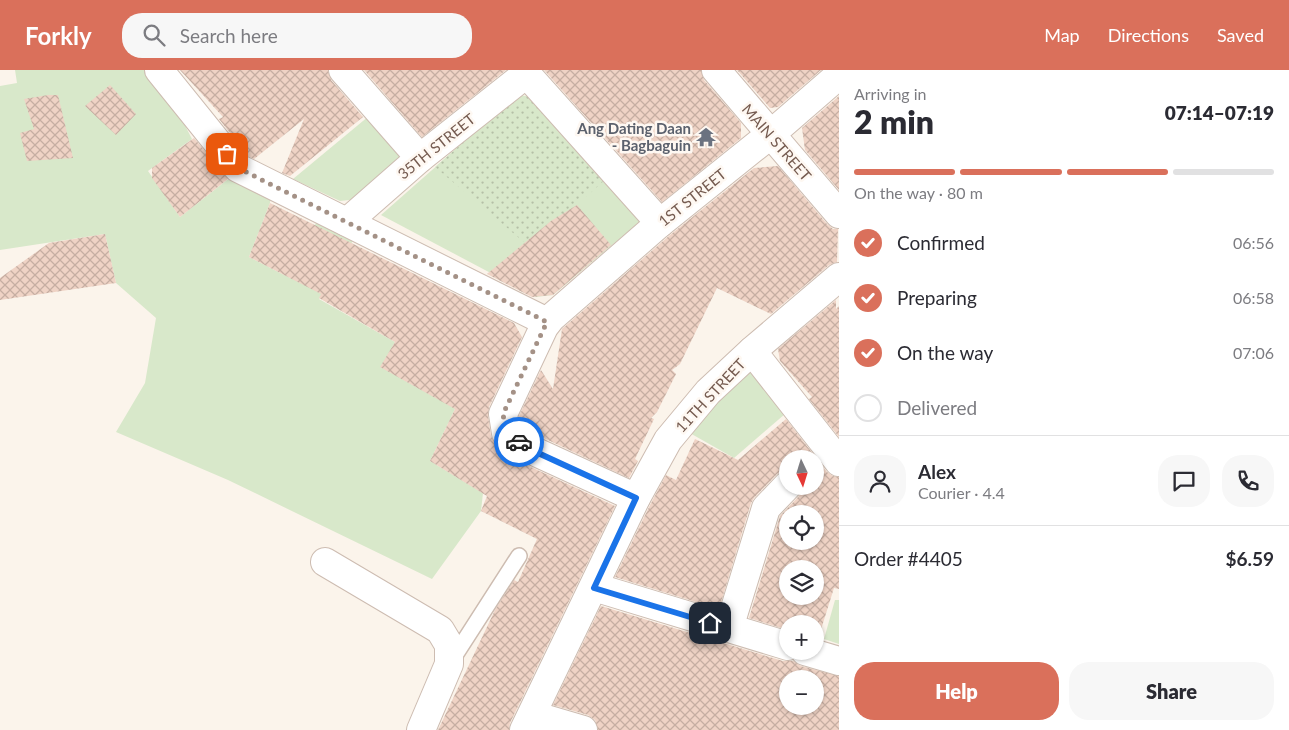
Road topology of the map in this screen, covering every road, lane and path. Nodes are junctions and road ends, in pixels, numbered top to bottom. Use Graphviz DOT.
graph roads {
  1 [pos="159,70"];
  2 [pos="343,70"];
  3 [pos="716,70"];
  4 [pos="525,72"];
  5 [pos="839,75"];
  6 [pos="771,134"];
  7 [pos="420,158"];
  8 [pos="839,214"];
  9 [pos="347,222"];
  10 [pos="660,223"];
  11 [pos="839,277"];
  12 [pos="547,322"];
  13 [pos="752,351"];
  14 [pos="830,462"];
  15 [pos="779,494"];
  16 [pos="636,498"];
  17 [pos="519,556"];
  18 [pos="326,562"];
  19 [pos="594,588"];
  20 [pos="729,628"];
  21 [pos="779,643"];
  22 [pos="824,657"];
  23 [pos="839,661"];
  24 [pos="449,664"];
  25 [pos="528,723"];
  26 [pos="421,730"];
  27 [pos="583,730"];
  1 -- 9 [label="street"];
  2 -- 7 [label="street"];
  3 -- 6 [label="street, MAIN STREET"];
  4 -- 7 [label="street, 35TH STREET"];
  4 -- 10 [label="street"];
  5 -- 6 [label="street, 1ST STREET"];
  6 -- 8 [label="street, MAIN STREET"];
  6 -- 10 [label="street, 1ST STREET"];
  7 -- 9 [label="street, 35TH STREET"];
  9 -- 12 [label="street"];
  10 -- 12 [label="street, 1ST STREET"];
  11 -- 13 [label="street, 11TH STREET"];
  12 -- 16 [label="street"];
  13 -- 14 [label="street"];
  13 -- 16 [label="street, 11TH STREET"];
  15 -- 20 [label="street"];
  16 -- 19 [label="street, 11TH STREET"];
  17 -- 24 [label="lane"];
  18 -- 24 [label="street"];
  19 -- 20 [label="street"];
  19 -- 25 [label="street, 11TH STREET"];
  20 -- 21 [label="street"];
  22 -- 23 [label="street"];
  24 -- 26 [label="street"];
  25 -- 27 [label="street"];
}
